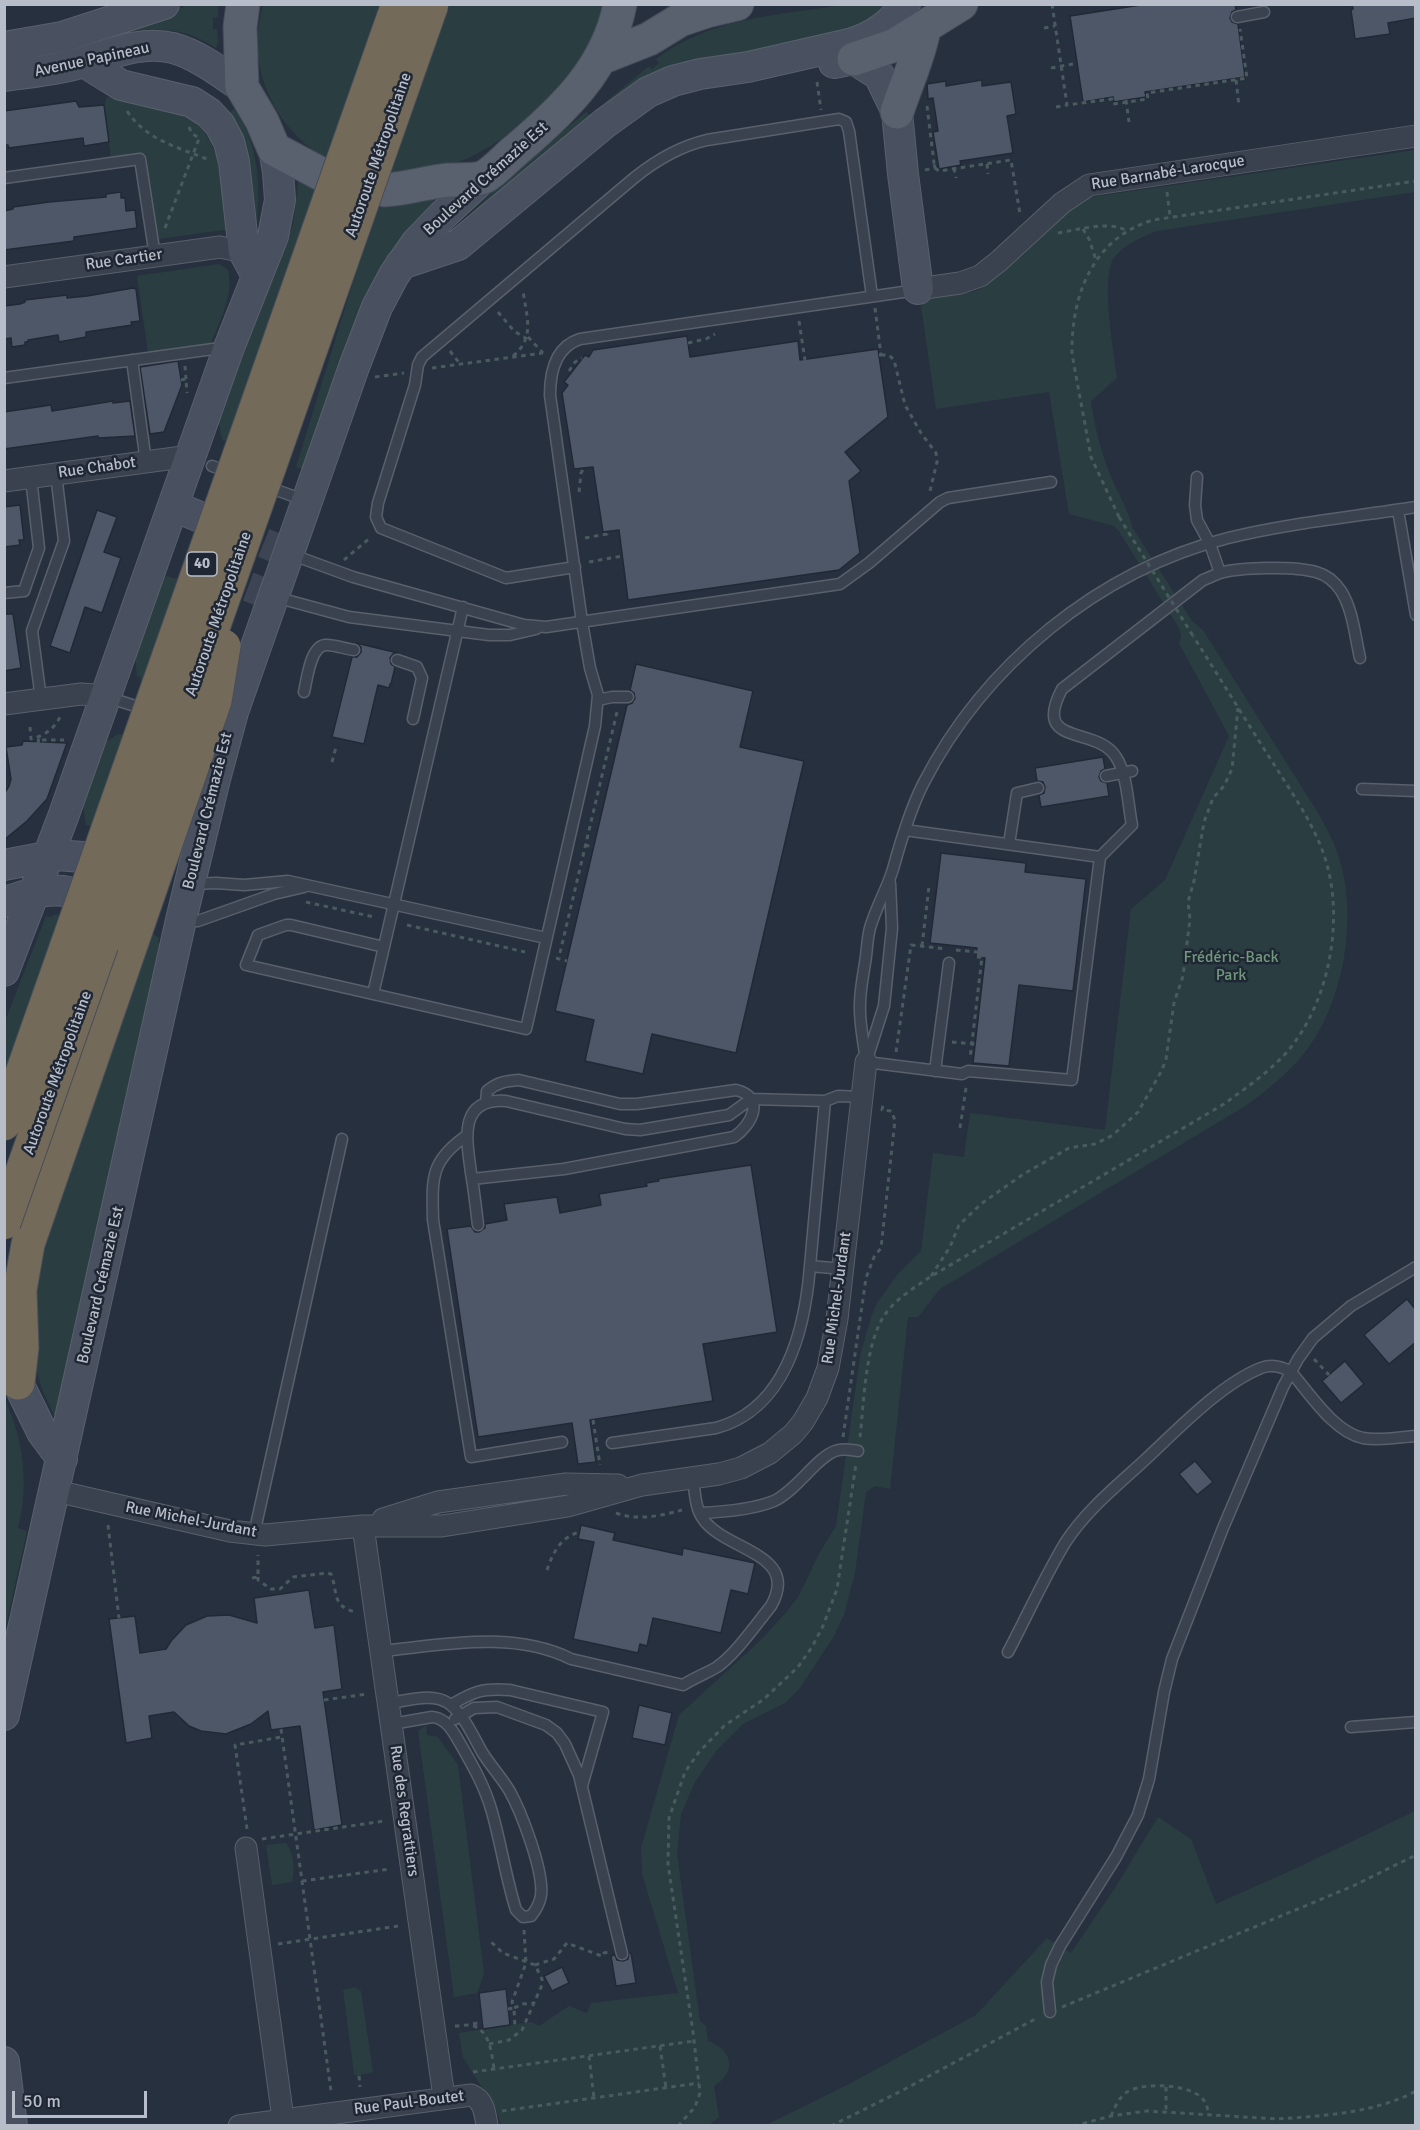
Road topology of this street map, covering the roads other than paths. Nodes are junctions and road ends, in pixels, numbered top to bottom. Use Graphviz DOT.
graph roads {
  1 [pos="164,4"];
  2 [pos="243,4"];
  3 [pos="398,4"];
  4 [pos="432,4"];
  5 [pos="620,4"];
  6 [pos="737,4"];
  7 [pos="961,4"];
  8 [pos="1264,12"];
  9 [pos="118,13"];
  10 [pos="914,17"];
  11 [pos="1237,17"];
  12 [pos="4,47"];
  13 [pos="601,58"];
  14 [pos="854,59"];
  15 [pos="84,62"];
  16 [pos="748,67"];
  17 [pos="4,76"];
  18 [pos="242,87"];
  19 [pos="909,107"];
  20 [pos="1416,136"];
  21 [pos="274,149"];
  22 [pos="321,174"];
  23 [pos="4,178"];
  24 [pos="483,178"];
  25 [pos="385,190"];
  26 [pos="155,256"];
  27 [pos="250,264"];
  28 [pos="401,264"];
  29 [pos="4,277"];
  30 [pos="918,290"];
  31 [pos="872,296"];
  32 [pos="228,350"];
  33 [pos="132,360"];
  34 [pos="4,378"];
  35 [pos="201,461"];
  36 [pos="146,462"];
  37 [pos="56,474"];
  38 [pos="240,476"];
  39 [pos="1197,477"];
  40 [pos="32,478"];
  41 [pos="4,481"];
  42 [pos="255,482"];
  43 [pos="1051,482"];
  44 [pos="307,502"];
  45 [pos="1416,507"];
  46 [pos="1398,510"];
  47 [pos="1210,544"];
  48 [pos="285,552"];
  49 [pos="156,553"];
  50 [pos="237,561"];
  51 [pos="184,563"];
  52 [pos="575,567"];
  53 [pos="1220,573"];
  54 [pos="4,593"];
  55 [pos="270,595"];
  56 [pos="463,607"];
  57 [pos="1416,615"];
  58 [pos="582,622"];
  59 [pos="542,627"];
  60 [pos="457,630"];
  61 [pos="354,650"];
  62 [pos="1360,657"];
  63 [pos="397,660"];
  64 [pos="304,692"];
  65 [pos="106,696"];
  66 [pos="628,697"];
  67 [pos="41,699"];
  68 [pos="598,700"];
  69 [pos="4,704"];
  70 [pos="135,706"];
  71 [pos="413,719"];
  72 [pos="1127,772"];
  73 [pos="1106,776"];
  74 [pos="1038,789"];
  75 [pos="1362,789"];
  76 [pos="1416,791"];
  77 [pos="905,830"];
  78 [pos="1009,844"];
  79 [pos="48,856"];
  80 [pos="82,857"];
  81 [pos="1100,857"];
  82 [pos="4,865"];
  83 [pos="890,880"];
  84 [pos="176,885"];
  85 [pos="317,887"];
  86 [pos="69,892"];
  87 [pos="34,894"];
  88 [pos="4,902"];
  89 [pos="394,904"];
  90 [pos="152,915"];
  91 [pos="181,920"];
  92 [pos="546,938"];
  93 [pos="384,947"];
  94 [pos="949,963"];
  95 [pos="4,971"];
  96 [pos="373,994"];
  97 [pos="866,1062"];
  98 [pos="935,1071"];
  99 [pos="862,1097"];
  100 [pos="751,1099"];
  101 [pos="825,1101"];
  102 [pos="486,1103"];
  103 [pos="4,1124"];
  104 [pos="466,1136"];
  105 [pos="342,1139"];
  106 [pos="472,1179"];
  107 [pos="4,1223"];
  108 [pos="478,1225"];
  109 [pos="810,1266"];
  110 [pos="1416,1267"];
  111 [pos="843,1269"];
  112 [pos="1291,1372"];
  113 [pos="11,1373"];
  114 [pos="1416,1436"];
  115 [pos="562,1442"];
  116 [pos="612,1443"];
  117 [pos="858,1451"];
  118 [pos="62,1459"];
  119 [pos="693,1478"];
  120 [pos="642,1485"];
  121 [pos="532,1489"];
  122 [pos="56,1491"];
  123 [pos="534,1511"];
  124 [pos="700,1513"];
  125 [pos="363,1526"];
  126 [pos="256,1545"];
  127 [pos="382,1651"];
  128 [pos="1008,1652"];
  129 [pos="389,1703"];
  130 [pos="451,1705"];
  131 [pos="4,1715"];
  132 [pos="460,1716"];
  133 [pos="1416,1722"];
  134 [pos="392,1724"];
  135 [pos="447,1724"];
  136 [pos="1351,1727"];
  137 [pos="582,1787"];
  138 [pos="251,1839"];
  139 [pos="622,1954"];
  140 [pos="1050,2012"];
  141 [pos="4,2062"];
  142 [pos="444,2097"];
  143 [pos="494,2118"];
  144 [pos="308,2121"];
  145 [pos="284,2123"];
  146 [pos="12,2126"];
  147 [pos="239,2126"];
  1 -- 9 [label="main road, Avenue Papineau"];
  2 -- 18 [label="main road"];
  3 -- 103 [label="highway, Autoroute Métropolitaine / 40, bridge"];
  4 -- 50 [label="highway, Autoroute Métropolitaine / 40, bridge"];
  5 -- 13 [label="main road, Boulevard Crémazie Est"];
  6 -- 13 [label="main road"];
  7 -- 10 [label="main road"];
  8 -- 11 [label="lane"];
  9 -- 12 [label="main road, Avenue Papineau"];
  10 -- 14 [label="main road"];
  10 -- 16 [label="main road"];
  10 -- 19 [label="main road"];
  13 -- 24 [label="main road, Boulevard Crémazie Est"];
  14 -- 16 [label="main road"];
  14 -- 19 [label="main road"];
  15 -- 17 [label="main road, Avenue Papineau"];
  15 -- 18 [label="main road, Avenue Papineau"];
  15 -- 27 [label="main road"];
  16 -- 28 [label="main road"];
  18 -- 21 [label="main road"];
  19 -- 30 [label="main road"];
  20 -- 30 [label="street, Rue Barnabé-Larocque"];
  21 -- 22 [label="main road"];
  21 -- 27 [label="main road"];
  23 -- 26 [label="lane"];
  24 -- 25 [label="main road"];
  24 -- 28 [label="main road, Boulevard Crémazie Est"];
  26 -- 27 [label="street, Rue Cartier"];
  26 -- 29 [label="street, Rue Cartier"];
  27 -- 32 [label="main road"];
  28 -- 44 [label="main road, Boulevard Crémazie Est"];
  30 -- 31 [label="lane"];
  31 -- 52 [label="lane"];
  31 -- 52 [label="lane"];
  32 -- 33 [label="lane"];
  32 -- 35 [label="main road"];
  33 -- 34 [label="lane"];
  33 -- 36 [label="lane"];
  35 -- 36 [label="street, Rue Chabot"];
  35 -- 38 [label="lane"];
  35 -- 49 [label="main road"];
  36 -- 37 [label="street, Rue Chabot"];
  37 -- 40 [label="street, Rue Chabot"];
  37 -- 67 [label="lane"];
  39 -- 47 [label="lane"];
  40 -- 41 [label="street, Rue Chabot"];
  40 -- 54 [label="lane"];
  42 -- 44 [label="lane"];
  43 -- 58 [label="lane"];
  44 -- 48 [label="main road, Boulevard Crémazie Est"];
  45 -- 46 [label="lane"];
  46 -- 47 [label="lane"];
  46 -- 57 [label="lane"];
  47 -- 53 [label="lane"];
  47 -- 77 [label="lane"];
  48 -- 55 [label="main road, Boulevard Crémazie Est"];
  48 -- 56 [label="lane"];
  49 -- 51 [label="main road"];
  49 -- 65 [label="main road"];
  50 -- 107 [label="highway, Autoroute Métropolitaine / 40, bridge"];
  50 -- 113 [label="highway, bridge"];
  52 -- 58 [label="lane"];
  53 -- 62 [label="lane"];
  53 -- 72 [label="lane"];
  55 -- 60 [label="lane"];
  55 -- 84 [label="main road, Boulevard Crémazie Est"];
  56 -- 59 [label="lane"];
  56 -- 60 [label="lane"];
  58 -- 59 [label="lane"];
  58 -- 68 [label="lane"];
  59 -- 60 [label="lane"];
  60 -- 89 [label="lane"];
  61 -- 64 [label="lane"];
  63 -- 71 [label="lane"];
  65 -- 67 [label="street"];
  65 -- 70 [label="lane"];
  65 -- 79 [label="main road"];
  66 -- 68 [label="lane"];
  67 -- 69 [label="street"];
  68 -- 92 [label="lane"];
  72 -- 73 [label="lane"];
  72 -- 81 [label="lane"];
  74 -- 78 [label="lane"];
  75 -- 76 [label="lane"];
  77 -- 78 [label="lane"];
  77 -- 83 [label="lane"];
  78 -- 81 [label="lane"];
  79 -- 80 [label="main road"];
  79 -- 82 [label="main road"];
  79 -- 87 [label="main road"];
  81 -- 98 [label="lane"];
  83 -- 97 [label="lane"];
  83 -- 97 [label="lane"];
  84 -- 85 [label="lane"];
  84 -- 91 [label="main road, Boulevard Crémazie Est"];
  85 -- 89 [label="lane"];
  85 -- 91 [label="lane"];
  86 -- 87 [label="main road"];
  87 -- 88 [label="main road"];
  87 -- 95 [label="main road"];
  89 -- 92 [label="lane"];
  89 -- 93 [label="lane"];
  90 -- 91 [label="main road"];
  91 -- 118 [label="main road, Boulevard Crémazie Est"];
  92 -- 96 [label="lane"];
  93 -- 96 [label="lane"];
  93 -- 96 [label="lane"];
  94 -- 98 [label="lane"];
  97 -- 98 [label="lane"];
  97 -- 99 [label="street, Rue Michel-Jurdant"];
  99 -- 101 [label="lane"];
  99 -- 111 [label="street, Rue Michel-Jurdant"];
  100 -- 101 [label="lane"];
  100 -- 102 [label="lane"];
  100 -- 102 [label="lane"];
  100 -- 106 [label="lane"];
  101 -- 109 [label="lane"];
  102 -- 104 [label="lane"];
  104 -- 106 [label="lane"];
  104 -- 115 [label="lane"];
  105 -- 126 [label="lane"];
  106 -- 108 [label="lane"];
  109 -- 111 [label="lane"];
  109 -- 116 [label="lane"];
  110 -- 112 [label="lane"];
  111 -- 119 [label="street, Rue Michel-Jurdant"];
  112 -- 114 [label="lane"];
  112 -- 128 [label="lane"];
  112 -- 140 [label="lane"];
  113 -- 118 [label="main road"];
  117 -- 124 [label="lane"];
  118 -- 122 [label="main road, Boulevard Crémazie Est"];
  119 -- 120 [label="street, Rue Michel-Jurdant"];
  119 -- 124 [label="lane"];
  120 -- 121 [label="street, Rue Michel-Jurdant"];
  120 -- 123 [label="street, Rue Michel-Jurdant"];
  121 -- 123 [label="lane"];
  121 -- 125 [label="street, Rue Michel-Jurdant"];
  122 -- 126 [label="street, Rue Michel-Jurdant"];
  122 -- 131 [label="main road, Boulevard Crémazie Est"];
  123 -- 125 [label="street, Rue Michel-Jurdant"];
  124 -- 127 [label="lane"];
  125 -- 126 [label="street, Rue Michel-Jurdant"];
  125 -- 127 [label="street, Rue des Regrattiers"];
  127 -- 129 [label="street, Rue des Regrattiers"];
  129 -- 130 [label="lane"];
  129 -- 134 [label="street, Rue des Regrattiers"];
  130 -- 132 [label="lane"];
  130 -- 137 [label="lane"];
  132 -- 135 [label="lane"];
  132 -- 135 [label="lane"];
  132 -- 137 [label="lane"];
  133 -- 136 [label="lane"];
  134 -- 135 [label="lane"];
  134 -- 142 [label="street, Rue des Regrattiers"];
  137 -- 139 [label="lane"];
  138 -- 145 [label="street"];
  141 -- 146 [label="main road"];
  142 -- 143 [label="street, Rue Paul-Boutet"];
  142 -- 144 [label="street, Rue Paul-Boutet"];
  144 -- 145 [label="street, Rue Paul-Boutet"];
  145 -- 147 [label="street, Rue Paul-Boutet"];
}
